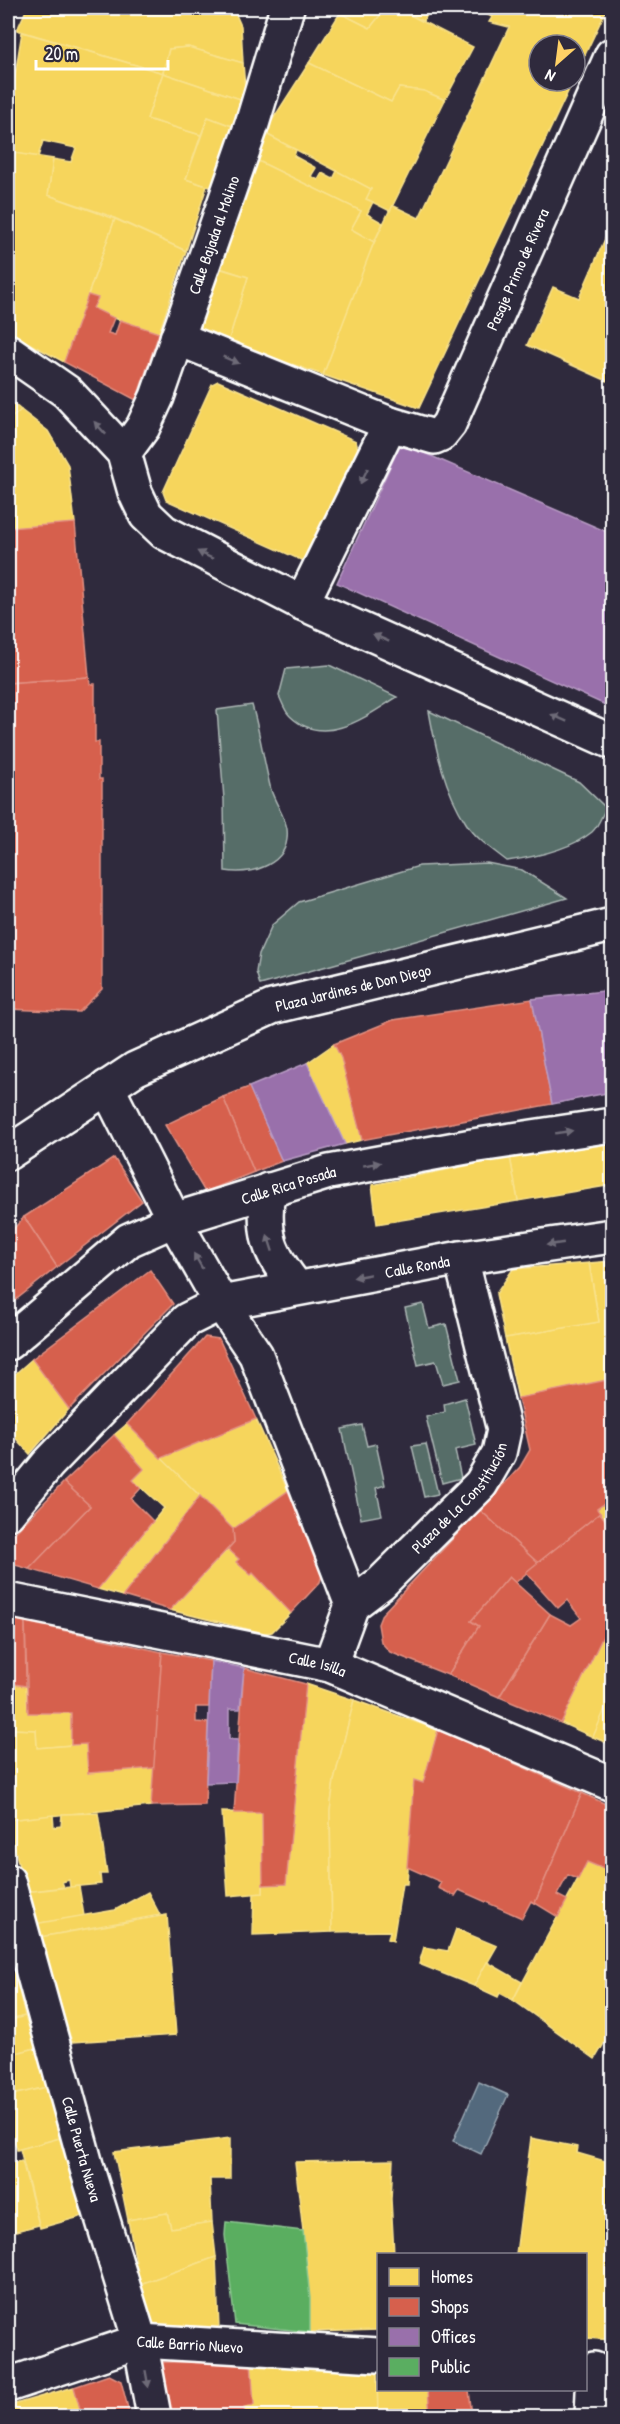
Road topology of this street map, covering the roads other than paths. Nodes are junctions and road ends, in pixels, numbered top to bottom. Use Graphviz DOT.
graph roads {
  1 [pos="287,8"];
  2 [pos="612,55"];
  3 [pos="177,338"];
  4 [pos="8,351"];
  5 [pos="390,424"];
  6 [pos="124,453"];
  7 [pos="302,603"];
  8 [pos="612,742"];
  9 [pos="612,925"];
  10 [pos="107,1087"];
  11 [pos="612,1125"];
  12 [pos="8,1153"];
  13 [pos="268,1190"];
  14 [pos="174,1220"];
  15 [pos="612,1236"];
  16 [pos="460,1258"];
  17 [pos="297,1288"];
  18 [pos="221,1303"];
  19 [pos="8,1343"];
  20 [pos="8,1513"];
  21 [pos="8,1600"];
  22 [pos="352,1605"];
  23 [pos="330,1665"];
  24 [pos="612,1784"];
  25 [pos="8,1881"];
  26 [pos="140,2341"];
  27 [pos="377,2355"];
  28 [pos="597,2369"];
  29 [pos="8,2385"];
  30 [pos="154,2416"];
  31 [pos="592,2416"];
  1 -- 3 [label="street, Calle Bajada al Molino"];
  2 -- 5 [label="street, Pasaje Primo de Rivera"];
  3 -- 5 [label="street, Pasaje Primo de Rivera, one-way"];
  3 -- 6 [label="street, Calle Bajada al Molino"];
  6 -- 4 [label="street, one-way"];
  5 -- 7 [label="street, one-way"];
  7 -- 6 [label="street, one-way"];
  8 -- 7 [label="street, one-way"];
  9 -- 10 [label="street, Plaza Jardines de Don Diego"];
  10 -- 12 [label="street, Plaza Jardines de Don Diego"];
  10 -- 14 [label="street"];
  13 -- 11 [label="street, Calle Rica Posada, one-way"];
  13 -- 14 [label="street, Calle Rica Posada"];
  17 -- 13 [label="street, one-way"];
  18 -- 14 [label="street, one-way"];
  14 -- 19 [label="street, Calle Rica Posada"];
  15 -- 16 [label="street, Calle Ronda, one-way"];
  16 -- 17 [label="street, Calle Ronda, one-way"];
  16 -- 22 [label="street, Plaza de La Constitución"];
  17 -- 18 [label="street, Calle Ronda"];
  18 -- 20 [label="street, Calle Ronda"];
  18 -- 22 [label="street"];
  21 -- 23 [label="street, Calle Isilla"];
  22 -- 23 [label="street"];
  23 -- 24 [label="street, Calle Isilla"];
  25 -- 26 [label="street, Calle Puerta Nueva"];
  26 -- 27 [label="street, Calle Barrio Nuevo"];
  26 -- 29 [label="street, Calle Barrio Nuevo"];
  26 -- 30 [label="street, Calle Puerta Nueva, one-way"];
  28 -- 31 [label="street"];
}
